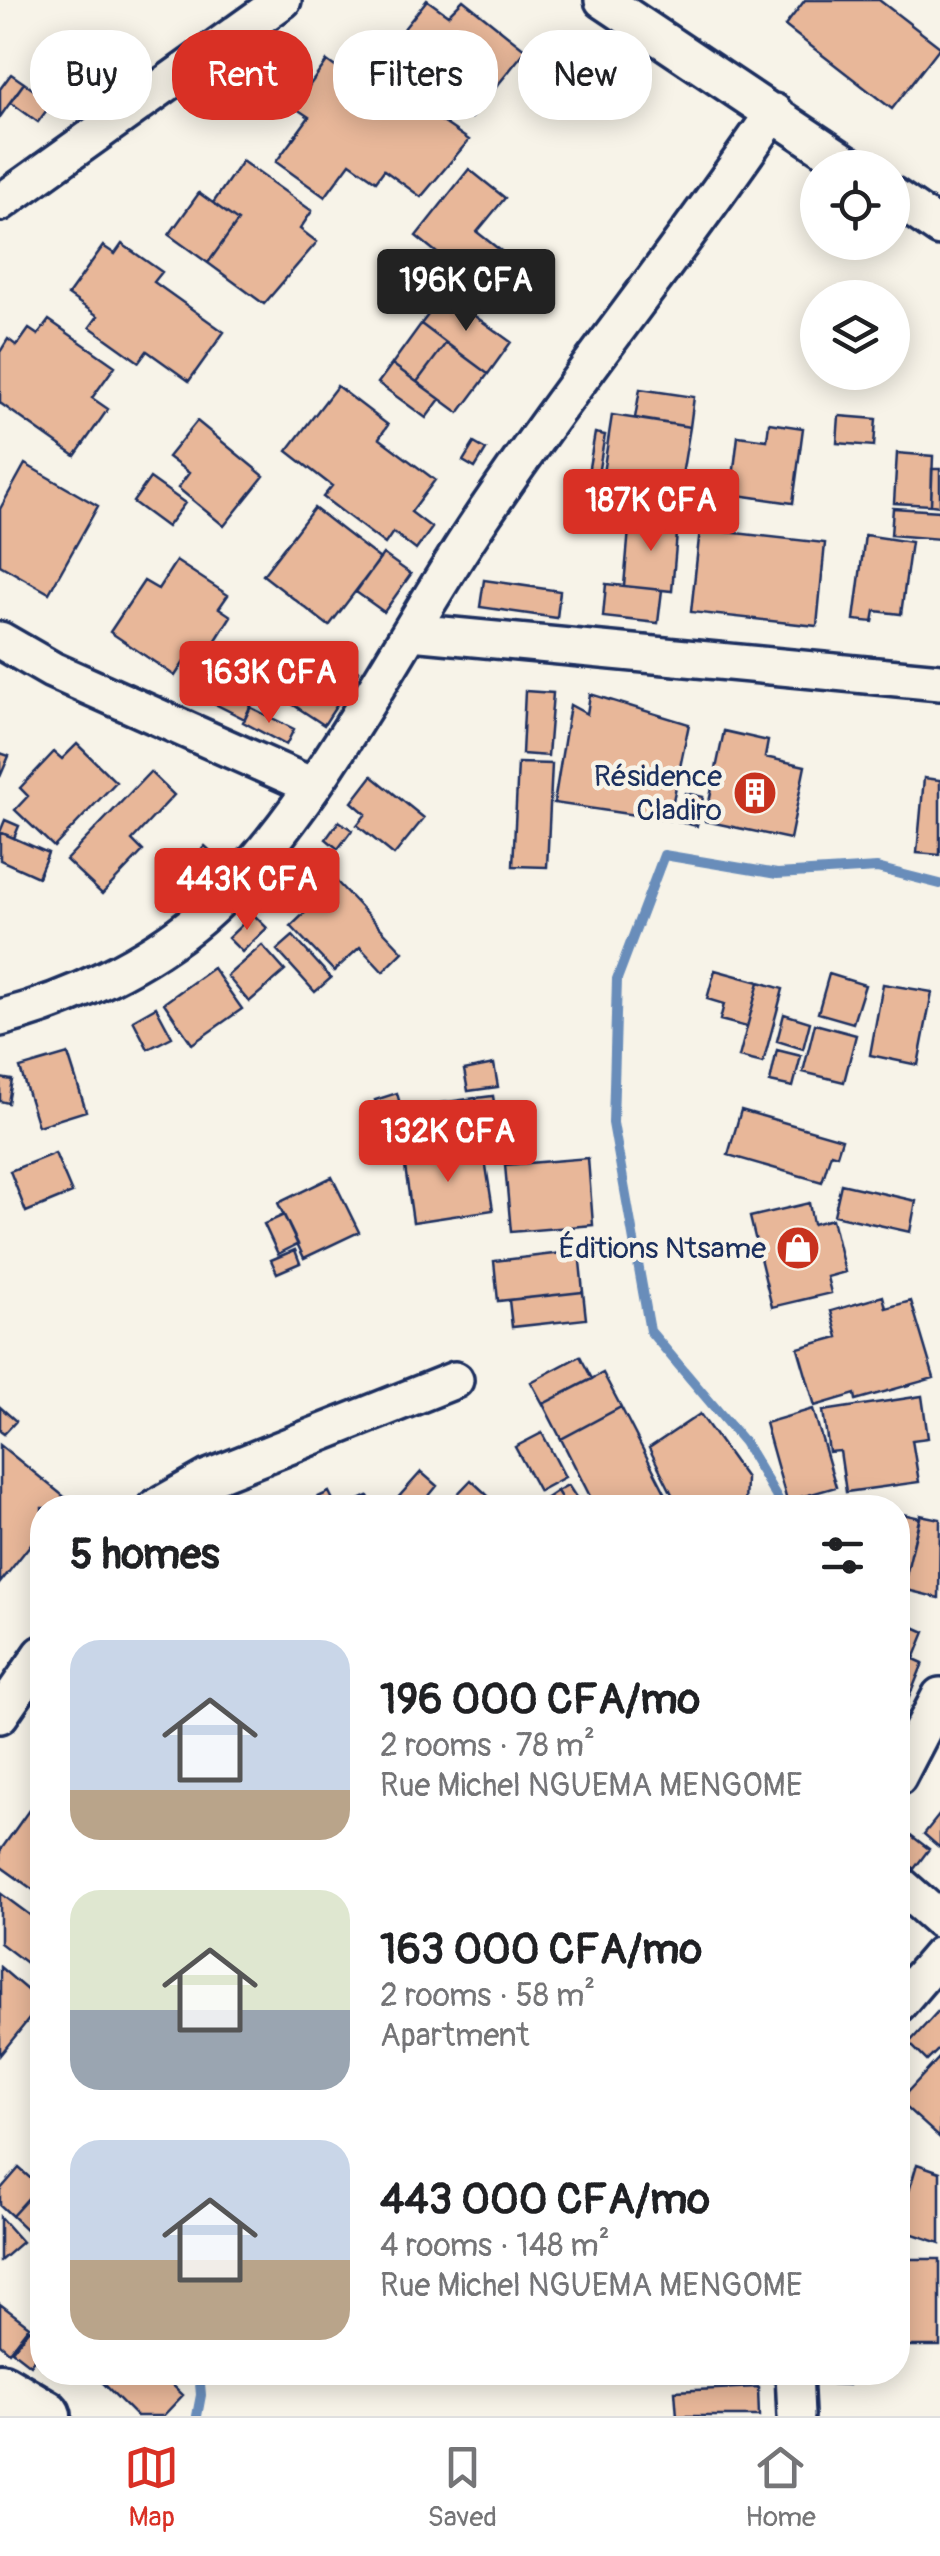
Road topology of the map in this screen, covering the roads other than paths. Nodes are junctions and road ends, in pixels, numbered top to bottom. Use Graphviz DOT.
graph roads {
  1 [pos="283,0"];
  2 [pos="603,0"];
  3 [pos="774,112"];
  4 [pos="828,150"];
  5 [pos="0,204"];
  6 [pos="910,207"];
  7 [pos="940,228"];
  8 [pos="411,632"];
  9 [pos="0,640"];
  10 [pos="940,682"];
  11 [pos="310,785"];
  12 [pos="0,1018"];
  13 [pos="455,1380"];
  14 [pos="179,1495"];
  15 [pos="30,1671"];
  16 [pos="940,1696"];
  17 [pos="0,1715"];
  18 [pos="910,1754"];
  19 [pos="910,1894"];
  20 [pos="940,1920"];
  21 [pos="940,1955"];
  22 [pos="910,1990"];
  23 [pos="795,2385"];
  24 [pos="0,2390"];
  25 [pos="44,2416"];
  26 [pos="796,2416"];
  1 -- 5 [label="street"];
  2 -- 3 [label="street"];
  3 -- 4 [label="street"];
  3 -- 8 [label="street"];
  6 -- 7 [label="street"];
  8 -- 10 [label="street"];
  8 -- 11 [label="street"];
  9 -- 11 [label="street"];
  11 -- 12 [label="street"];
  13 -- 14 [label="street"];
  15 -- 17 [label="street"];
  16 -- 18 [label="street"];
  19 -- 20 [label="street"];
  21 -- 22 [label="street"];
  23 -- 26 [label="street"];
  24 -- 25 [label="main road"];
}
